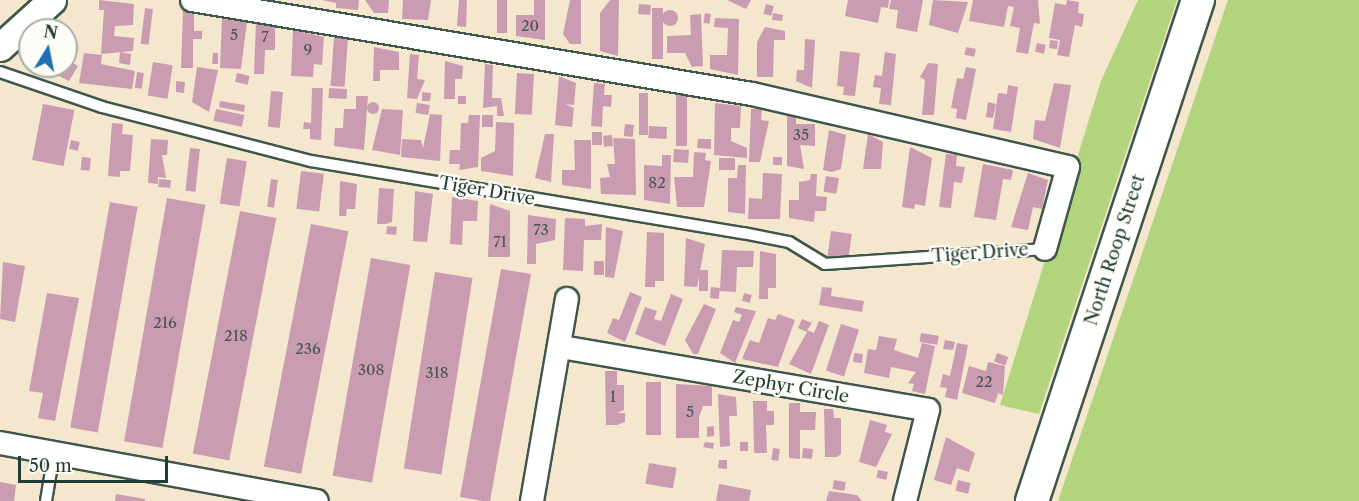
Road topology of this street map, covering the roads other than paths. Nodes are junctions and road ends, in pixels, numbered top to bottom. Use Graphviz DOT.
graph roads {
  1 [pos="192,0"];
  2 [pos="1198,0"];
  3 [pos="39,4"];
  4 [pos="0,46"];
  5 [pos="0,72"];
  6 [pos="1045,249"];
  7 [pos="567,299"];
  8 [pos="561,347"];
  9 [pos="0,443"];
  10 [pos="54,453"];
  11 [pos="46,501"];
  12 [pos="317,501"];
  13 [pos="532,501"];
  14 [pos="905,501"];
  15 [pos="1032,501"];
  1 -- 6 [label="street, Tiger Drive"];
  2 -- 15 [label="main road, North Roop Street"];
  3 -- 4 [label="street"];
  5 -- 6 [label="lane, Tiger Drive"];
  7 -- 8 [label="street"];
  8 -- 13 [label="street"];
  8 -- 14 [label="street, Zephyr Circle"];
  9 -- 10 [label="street"];
  10 -- 11 [label="lane"];
  10 -- 12 [label="street"];
}
